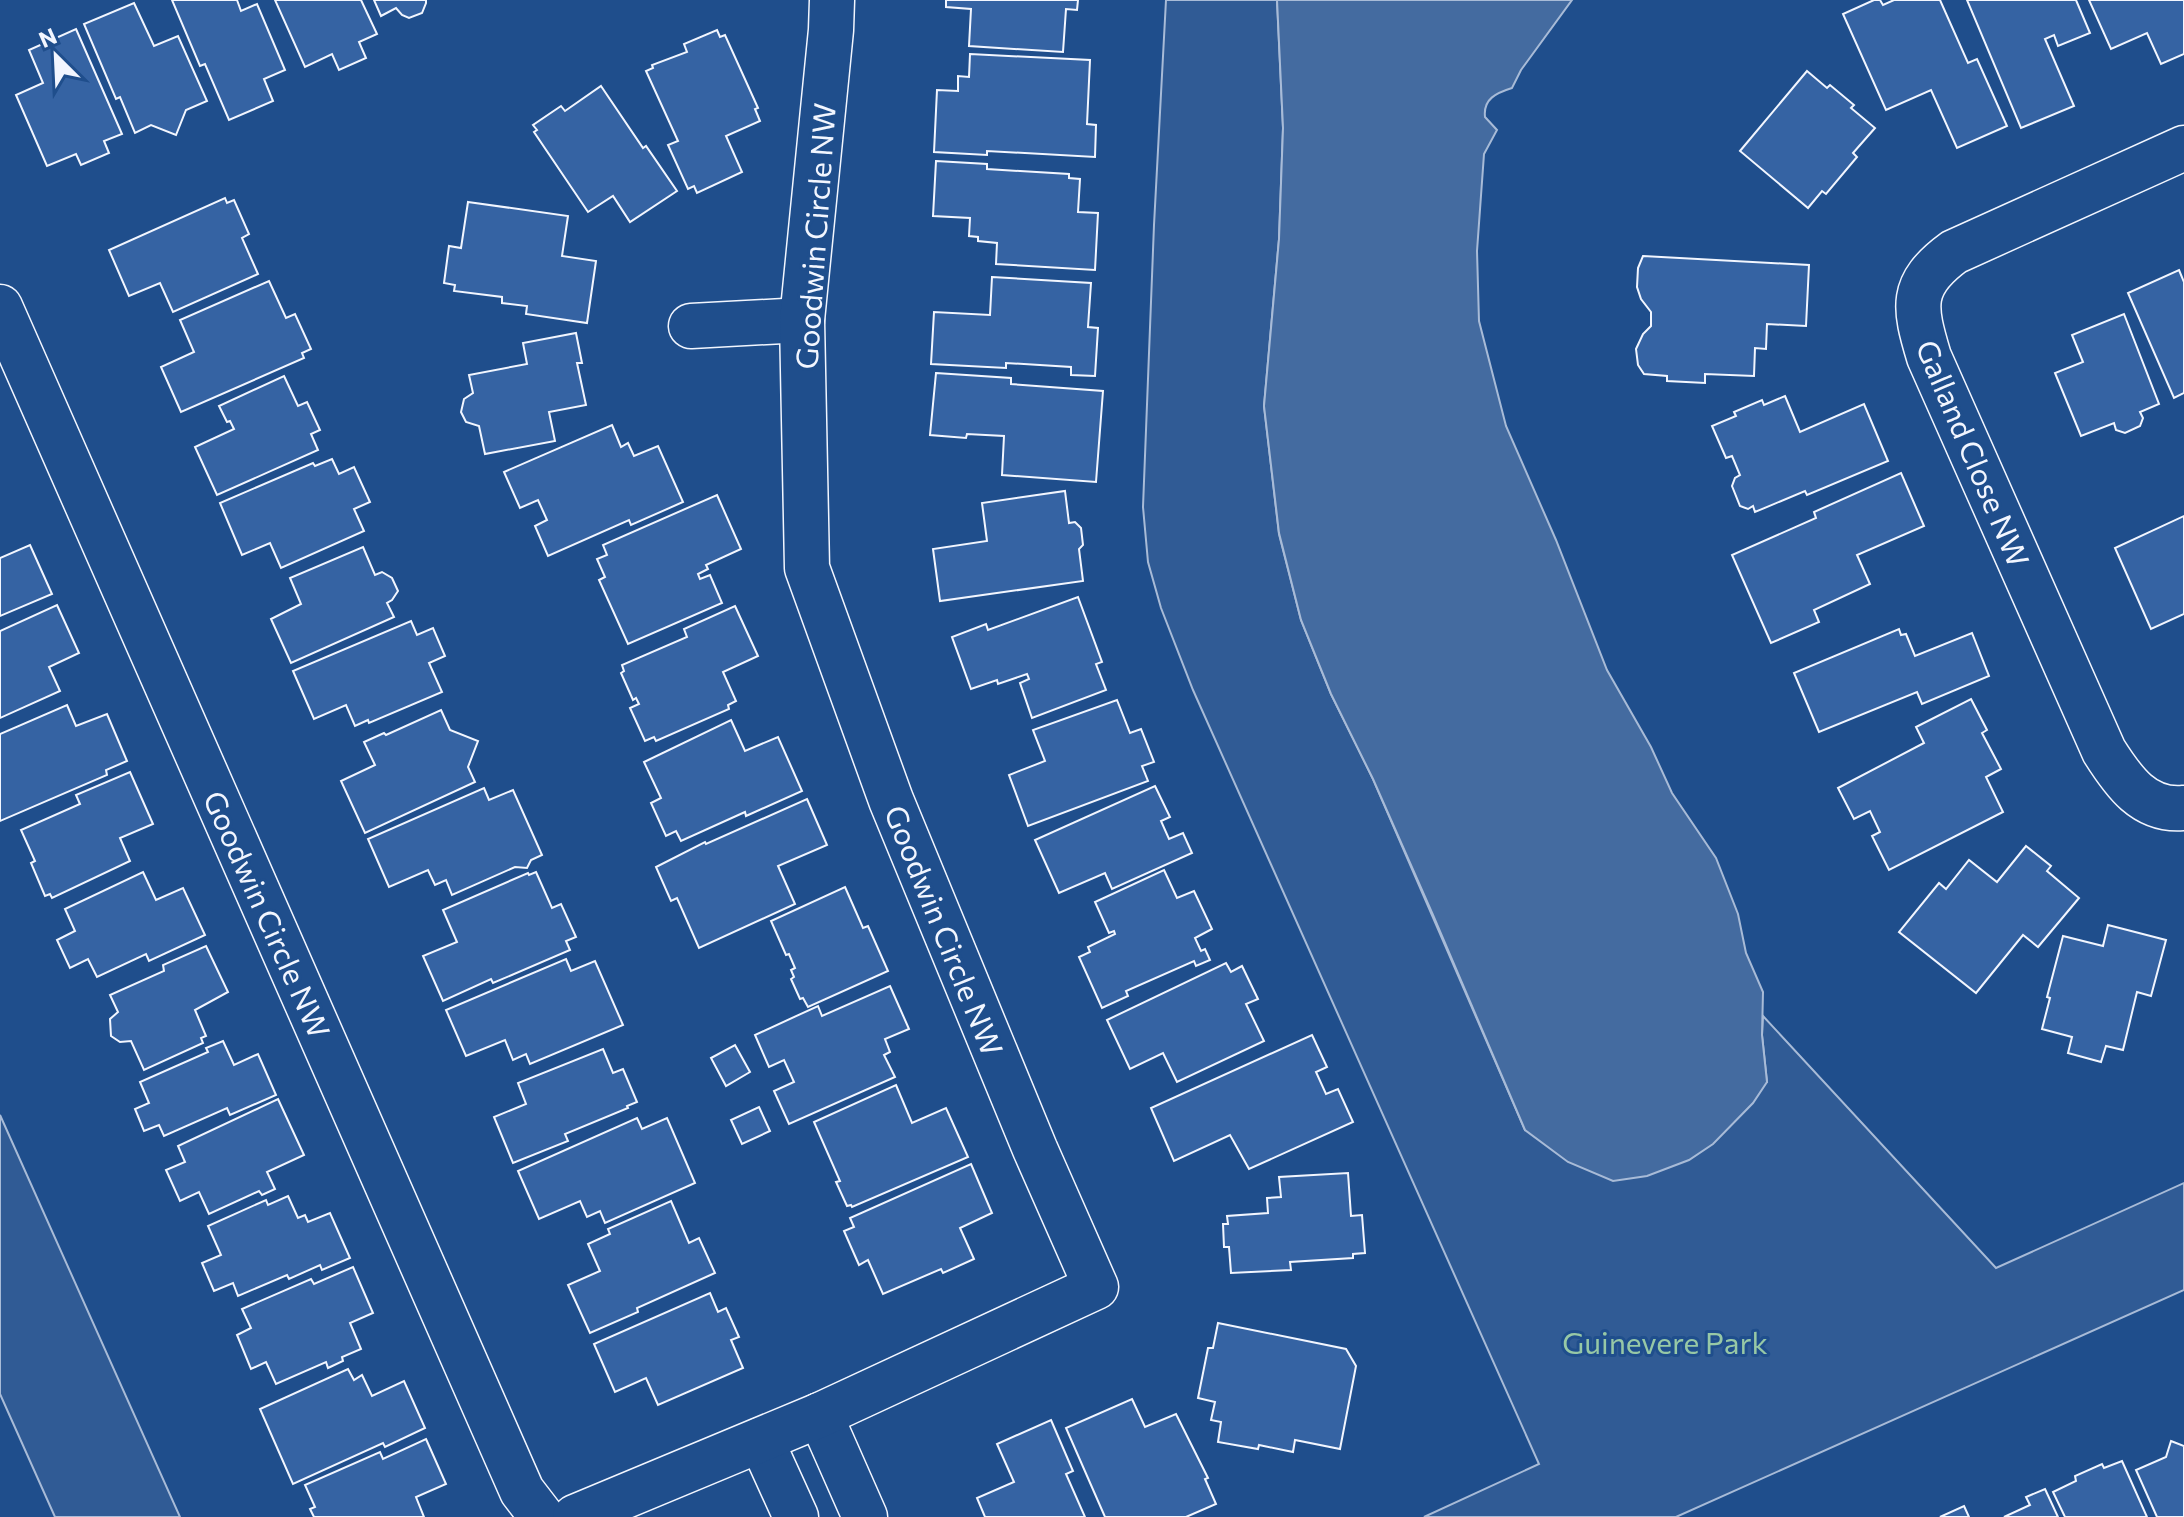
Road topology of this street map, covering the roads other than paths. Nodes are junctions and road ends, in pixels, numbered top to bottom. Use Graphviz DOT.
graph roads {
  1 [pos="832,0"];
  2 [pos="2184,148"];
  3 [pos="0,307"];
  4 [pos="802,320"];
  5 [pos="691,326"];
  6 [pos="2184,808"];
  7 [pos="820,1415"];
  8 [pos="761,1440"];
  9 [pos="542,1517"];
  10 [pos="575,1517"];
  11 [pos="796,1517"];
  12 [pos="865,1517"];
  1 -- 4 [label="street, Goodwin Circle NW"];
  2 -- 6 [label="street, Galland Close NW"];
  3 -- 9 [label="street, Goodwin Circle NW"];
  4 -- 5 [label="street"];
  4 -- 7 [label="street, Goodwin Circle NW"];
  7 -- 8 [label="street, Goodwin Circle NW"];
  7 -- 12 [label="street"];
  8 -- 10 [label="street, Goodwin Circle NW"];
  8 -- 11 [label="street"];
}
